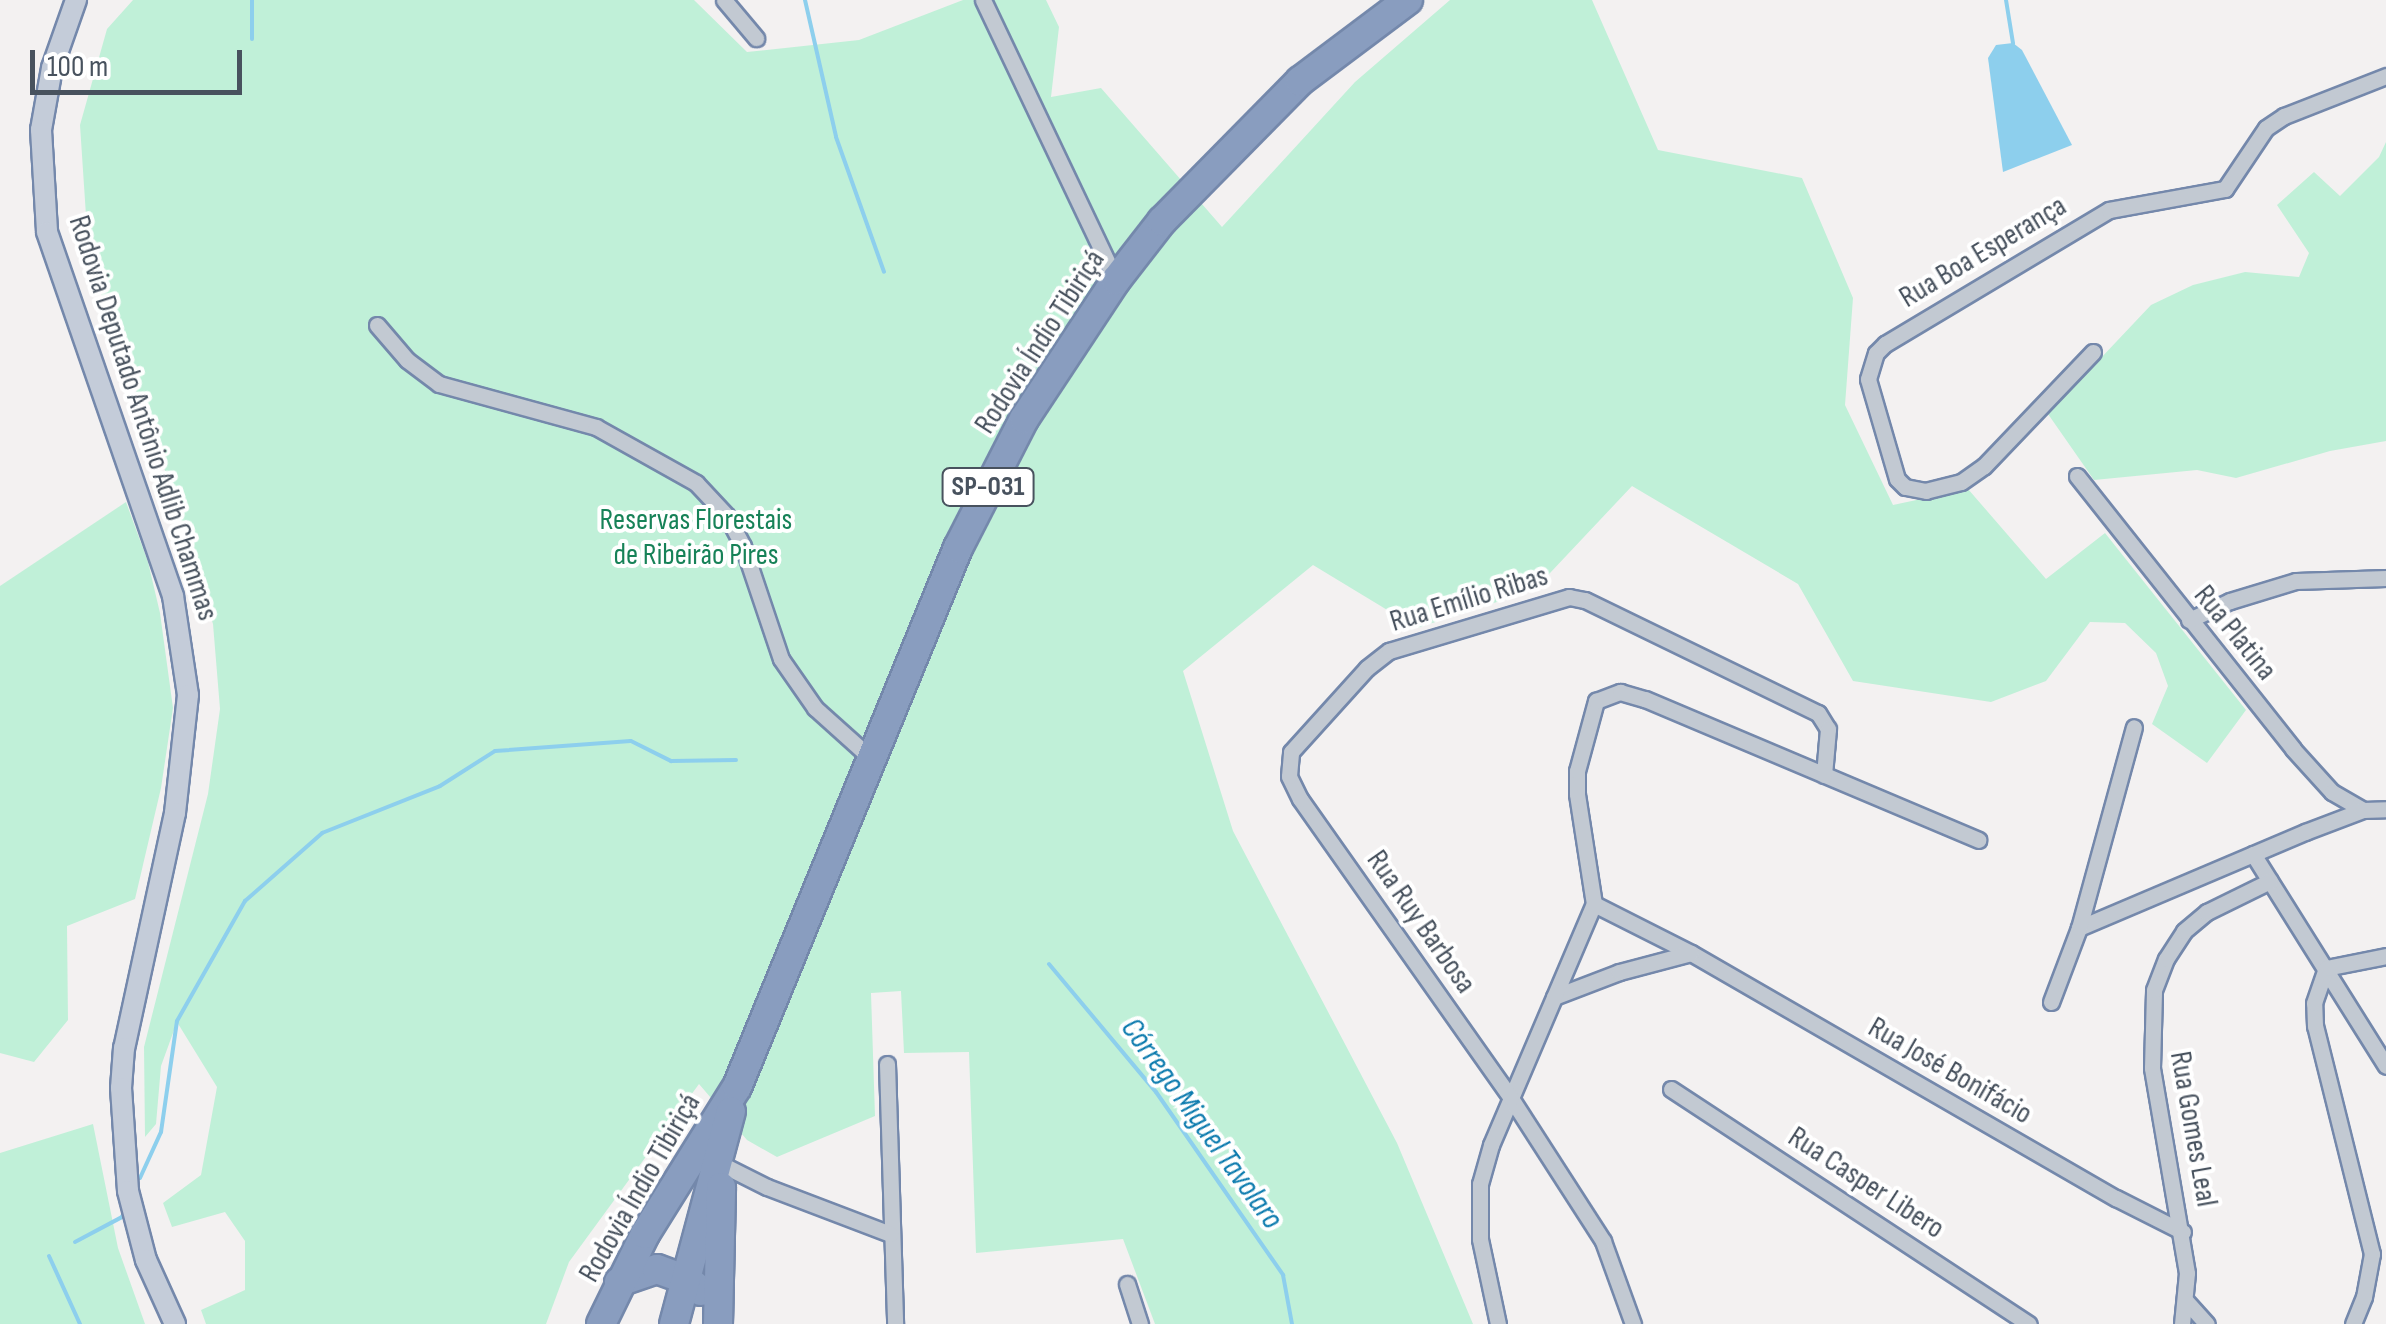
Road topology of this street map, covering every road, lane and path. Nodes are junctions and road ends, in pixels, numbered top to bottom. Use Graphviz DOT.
graph roads {
  1 [pos="76,0"];
  2 [pos="724,0"];
  3 [pos="983,0"];
  4 [pos="1408,0"];
  5 [pos="756,38"];
  6 [pos="2386,76"];
  7 [pos="1116,280"];
  8 [pos="377,325"];
  9 [pos="2093,352"];
  10 [pos="2077,476"];
  11 [pos="2386,578"];
  12 [pos="2189,620"];
  13 [pos="2134,727"];
  14 [pos="873,760"];
  15 [pos="1824,775"];
  16 [pos="1289,776"];
  17 [pos="2386,808"];
  18 [pos="2363,810"];
  19 [pos="1978,840"];
  20 [pos="2254,854"];
  21 [pos="2270,881"];
  22 [pos="1594,904"];
  23 [pos="2079,928"];
  24 [pos="1691,953"];
  25 [pos="2386,956"];
  26 [pos="2326,968"];
  27 [pos="1554,997"];
  28 [pos="2050,1002"];
  29 [pos="886,1064"];
  30 [pos="2386,1066"];
  31 [pos="737,1086"];
  32 [pos="1672,1089"];
  33 [pos="1511,1098"];
  34 [pos="726,1136"];
  35 [pos="722,1177"];
  36 [pos="2183,1232"];
  37 [pos="890,1234"];
  38 [pos="656,1269"];
  39 [pos="688,1280"];
  40 [pos="619,1282"];
  41 [pos="1128,1284"];
  42 [pos="2186,1301"];
  43 [pos="676,1318"];
  44 [pos="175,1324"];
  45 [pos="602,1324"];
  46 [pos="717,1324"];
  47 [pos="895,1324"];
  48 [pos="1140,1324"];
  49 [pos="1498,1324"];
  50 [pos="1633,1324"];
  51 [pos="2030,1324"];
  52 [pos="2182,1324"];
  53 [pos="2207,1324"];
  54 [pos="2353,1324"];
  1 -- 44 [label="main road, Rodovia Deputado Antônio Adlib Chammas"];
  2 -- 5 [label="street"];
  3 -- 7 [label="street"];
  4 -- 7 [label="highway, Rodovia Índio Tibiriçá / SP-031"];
  6 -- 9 [label="street, Rua Boa Esperança"];
  7 -- 14 [label="highway, Rodovia Índio Tibiriçá / SP-031"];
  8 -- 14 [label="street"];
  10 -- 12 [label="street, Rua Platina"];
  11 -- 12 [label="street"];
  12 -- 18 [label="street, Rua Platina"];
  13 -- 23 [label="street"];
  14 -- 31 [label="highway, Rodovia Índio Tibiriçá / SP-031"];
  15 -- 16 [label="street, Rua Emílio Ribas"];
  15 -- 19 [label="street"];
  15 -- 22 [label="street"];
  16 -- 33 [label="street, Rua Ruy Barbosa"];
  17 -- 18 [label="street"];
  18 -- 20 [label="street"];
  20 -- 21 [label="street"];
  20 -- 23 [label="street"];
  21 -- 26 [label="street"];
  21 -- 36 [label="street, Rua Gomes Leal"];
  22 -- 24 [label="street, Rua José Bonifácio"];
  22 -- 27 [label="street"];
  23 -- 28 [label="street"];
  24 -- 27 [label="street"];
  24 -- 36 [label="street, Rua José Bonifácio"];
  25 -- 26 [label="street"];
  26 -- 30 [label="street"];
  26 -- 54 [label="street"];
  27 -- 33 [label="street"];
  29 -- 37 [label="street"];
  31 -- 34 [label="highway, Rodovia Índio Tibiriçá / SP-031"];
  31 -- 40 [label="highway, Rodovia Índio Tibiriçá / SP-031"];
  32 -- 51 [label="street, Rua Casper Libero"];
  33 -- 49 [label="street"];
  33 -- 50 [label="street, Rua Ruy Barbosa"];
  34 -- 35 [label="highway"];
  34 -- 39 [label="highway, Rodovia Índio Tibiriçá / SP-031"];
  35 -- 37 [label="street"];
  35 -- 46 [label="highway"];
  36 -- 42 [label="street, Rua Gomes Leal"];
  37 -- 47 [label="street"];
  38 -- 39 [label="highway"];
  38 -- 40 [label="highway"];
  38 -- 43 [label="highway"];
  39 -- 43 [label="highway, Rodovia Índio Tibiriçá / SP-031"];
  39 -- 46 [label="highway"];
  40 -- 45 [label="highway, Rodovia Índio Tibiriçá / SP-031"];
  41 -- 48 [label="street"];
  42 -- 52 [label="street, Rua Gomes Leal"];
  42 -- 53 [label="street"];
}
